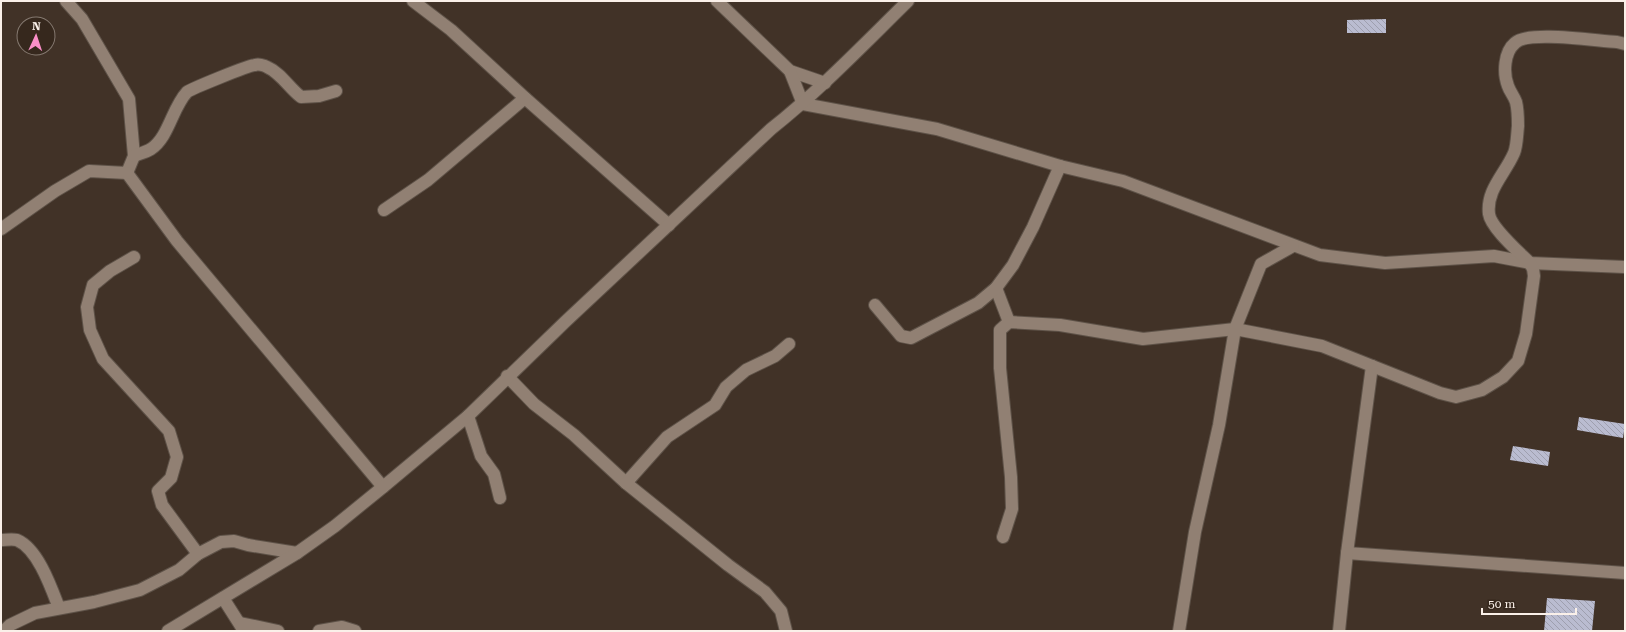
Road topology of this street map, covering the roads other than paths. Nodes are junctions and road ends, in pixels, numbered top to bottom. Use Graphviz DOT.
graph roads {
  1 [pos="66,1"];
  2 [pos="413,1"];
  3 [pos="717,1"];
  4 [pos="908,1"];
  5 [pos="1625,44"];
  6 [pos="790,71"];
  7 [pos="826,83"];
  8 [pos="336,92"];
  9 [pos="525,98"];
  10 [pos="803,104"];
  11 [pos="134,156"];
  12 [pos="1060,166"];
  13 [pos="126,173"];
  14 [pos="384,210"];
  15 [pos="668,225"];
  16 [pos="1,229"];
  17 [pos="1293,246"];
  18 [pos="134,257"];
  19 [pos="1530,262"];
  20 [pos="1625,267"];
  21 [pos="996,288"];
  22 [pos="875,306"];
  23 [pos="1009,322"];
  24 [pos="1235,329"];
  25 [pos="788,344"];
  26 [pos="1372,366"];
  27 [pos="507,376"];
  28 [pos="468,416"];
  29 [pos="626,483"];
  30 [pos="383,487"];
  31 [pos="500,498"];
  32 [pos="1003,537"];
  33 [pos="1,540"];
  34 [pos="297,553"];
  35 [pos="198,554"];
  36 [pos="1347,554"];
  37 [pos="1625,573"];
  38 [pos="223,598"];
  39 [pos="59,608"];
  40 [pos="242,627"];
  41 [pos="4,631"];
  42 [pos="168,631"];
  43 [pos="278,631"];
  44 [pos="319,631"];
  45 [pos="355,631"];
  46 [pos="786,631"];
  47 [pos="1179,631"];
  48 [pos="1339,631"];
  1 -- 11 [label="street"];
  2 -- 9 [label="street"];
  3 -- 6 [label="street"];
  4 -- 7 [label="street"];
  5 -- 19 [label="street"];
  6 -- 7 [label="street"];
  6 -- 10 [label="street"];
  7 -- 10 [label="street"];
  8 -- 11 [label="street"];
  9 -- 14 [label="street"];
  9 -- 15 [label="street"];
  10 -- 12 [label="street"];
  10 -- 15 [label="street"];
  11 -- 13 [label="street"];
  12 -- 17 [label="street"];
  12 -- 21 [label="street"];
  13 -- 16 [label="street"];
  13 -- 30 [label="street"];
  15 -- 27 [label="street"];
  17 -- 19 [label="street"];
  17 -- 24 [label="street"];
  18 -- 35 [label="street"];
  19 -- 20 [label="street"];
  19 -- 26 [label="street"];
  21 -- 22 [label="street"];
  21 -- 23 [label="street"];
  23 -- 24 [label="street"];
  23 -- 32 [label="street"];
  24 -- 26 [label="street"];
  24 -- 47 [label="street"];
  25 -- 29 [label="street"];
  26 -- 36 [label="street"];
  27 -- 28 [label="street"];
  27 -- 29 [label="street"];
  28 -- 30 [label="street"];
  28 -- 31 [label="street"];
  29 -- 46 [label="street"];
  30 -- 34 [label="street"];
  33 -- 39 [label="street"];
  34 -- 35 [label="street"];
  34 -- 38 [label="street"];
  35 -- 39 [label="street"];
  36 -- 37 [label="street"];
  36 -- 48 [label="street"];
  38 -- 40 [label="street"];
  38 -- 42 [label="street"];
  39 -- 41 [label="street"];
  40 -- 43 [label="street"];
  44 -- 45 [label="street"];
}
